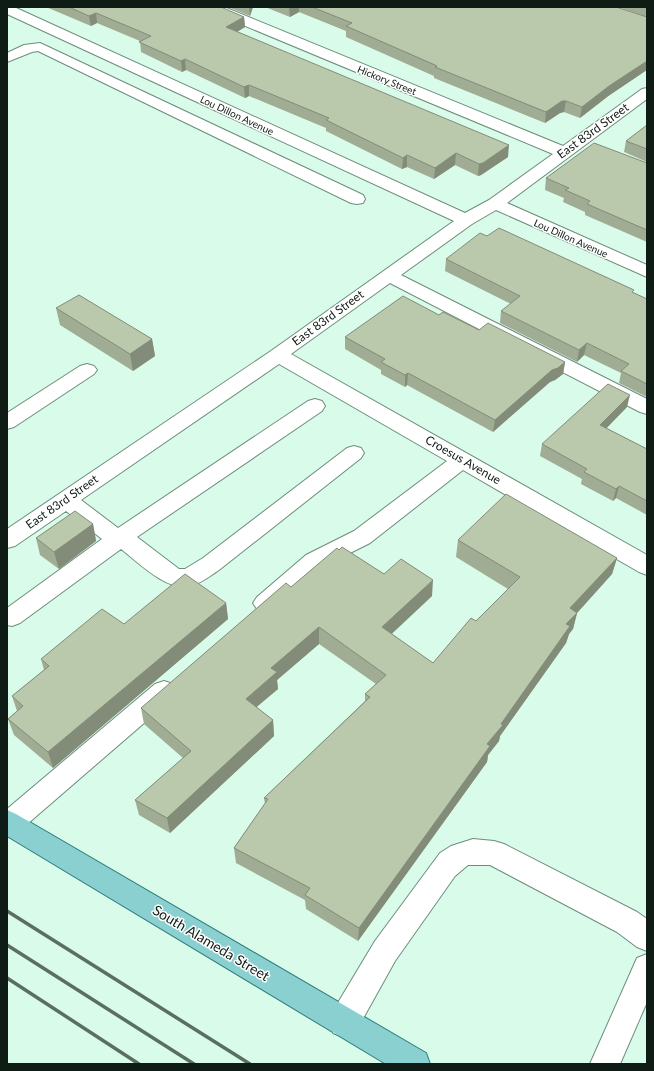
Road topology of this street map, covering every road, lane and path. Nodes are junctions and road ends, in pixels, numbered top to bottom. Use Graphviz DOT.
graph roads {
  1 [pos="212,7"];
  2 [pos="7,9"];
  3 [pos="7,58"];
  4 [pos="647,92"];
  5 [pos="578,141"];
  6 [pos="599,150"];
  7 [pos="563,152"];
  8 [pos="357,199"];
  9 [pos="495,204"];
  10 [pos="466,220"];
  11 [pos="647,272"];
  12 [pos="388,275"];
  13 [pos="278,355"];
  14 [pos="87,370"];
  15 [pos="315,406"];
  16 [pos="647,407"];
  17 [pos="7,422"];
  18 [pos="354,453"];
  19 [pos="462,460"];
  20 [pos="65,499"];
  21 [pos="121,537"];
  22 [pos="7,540"];
  23 [pos="647,566"];
  24 [pos="12,617"];
  25 [pos="248,618"];
  26 [pos="182,675"];
  27 [pos="8,823"];
  28 [pos="647,938"];
  29 [pos="647,968"];
  30 [pos="344,1022"];
  31 [pos="415,1064"];
  32 [pos="605,1064"];
  1 -- 7 [label="street, Hickory Street"];
  2 -- 10 [label="street, Lou Dillon Avenue"];
  3 -- 8 [label="street"];
  4 -- 5 [label="street, East 83rd Street"];
  5 -- 6 [label="street"];
  5 -- 7 [label="street, East 83rd Street"];
  7 -- 9 [label="street, East 83rd Street"];
  9 -- 10 [label="street, East 83rd Street"];
  9 -- 11 [label="street, Lou Dillon Avenue"];
  10 -- 12 [label="street, East 83rd Street"];
  12 -- 13 [label="street, East 83rd Street"];
  12 -- 16 [label="street"];
  13 -- 19 [label="street, Croesus Avenue"];
  13 -- 20 [label="street, East 83rd Street"];
  14 -- 17 [label="street"];
  15 -- 21 [label="street"];
  18 -- 21 [label="street"];
  19 -- 23 [label="street, Croesus Avenue"];
  19 -- 25 [label="street"];
  20 -- 21 [label="street"];
  20 -- 22 [label="street, East 83rd Street"];
  21 -- 24 [label="street"];
  26 -- 27 [label="street"];
  27 -- 30 [label="main road, South Alameda Street"];
  28 -- 30 [label="street"];
  29 -- 32 [label="street"];
  30 -- 31 [label="main road, South Alameda Street"];
}
